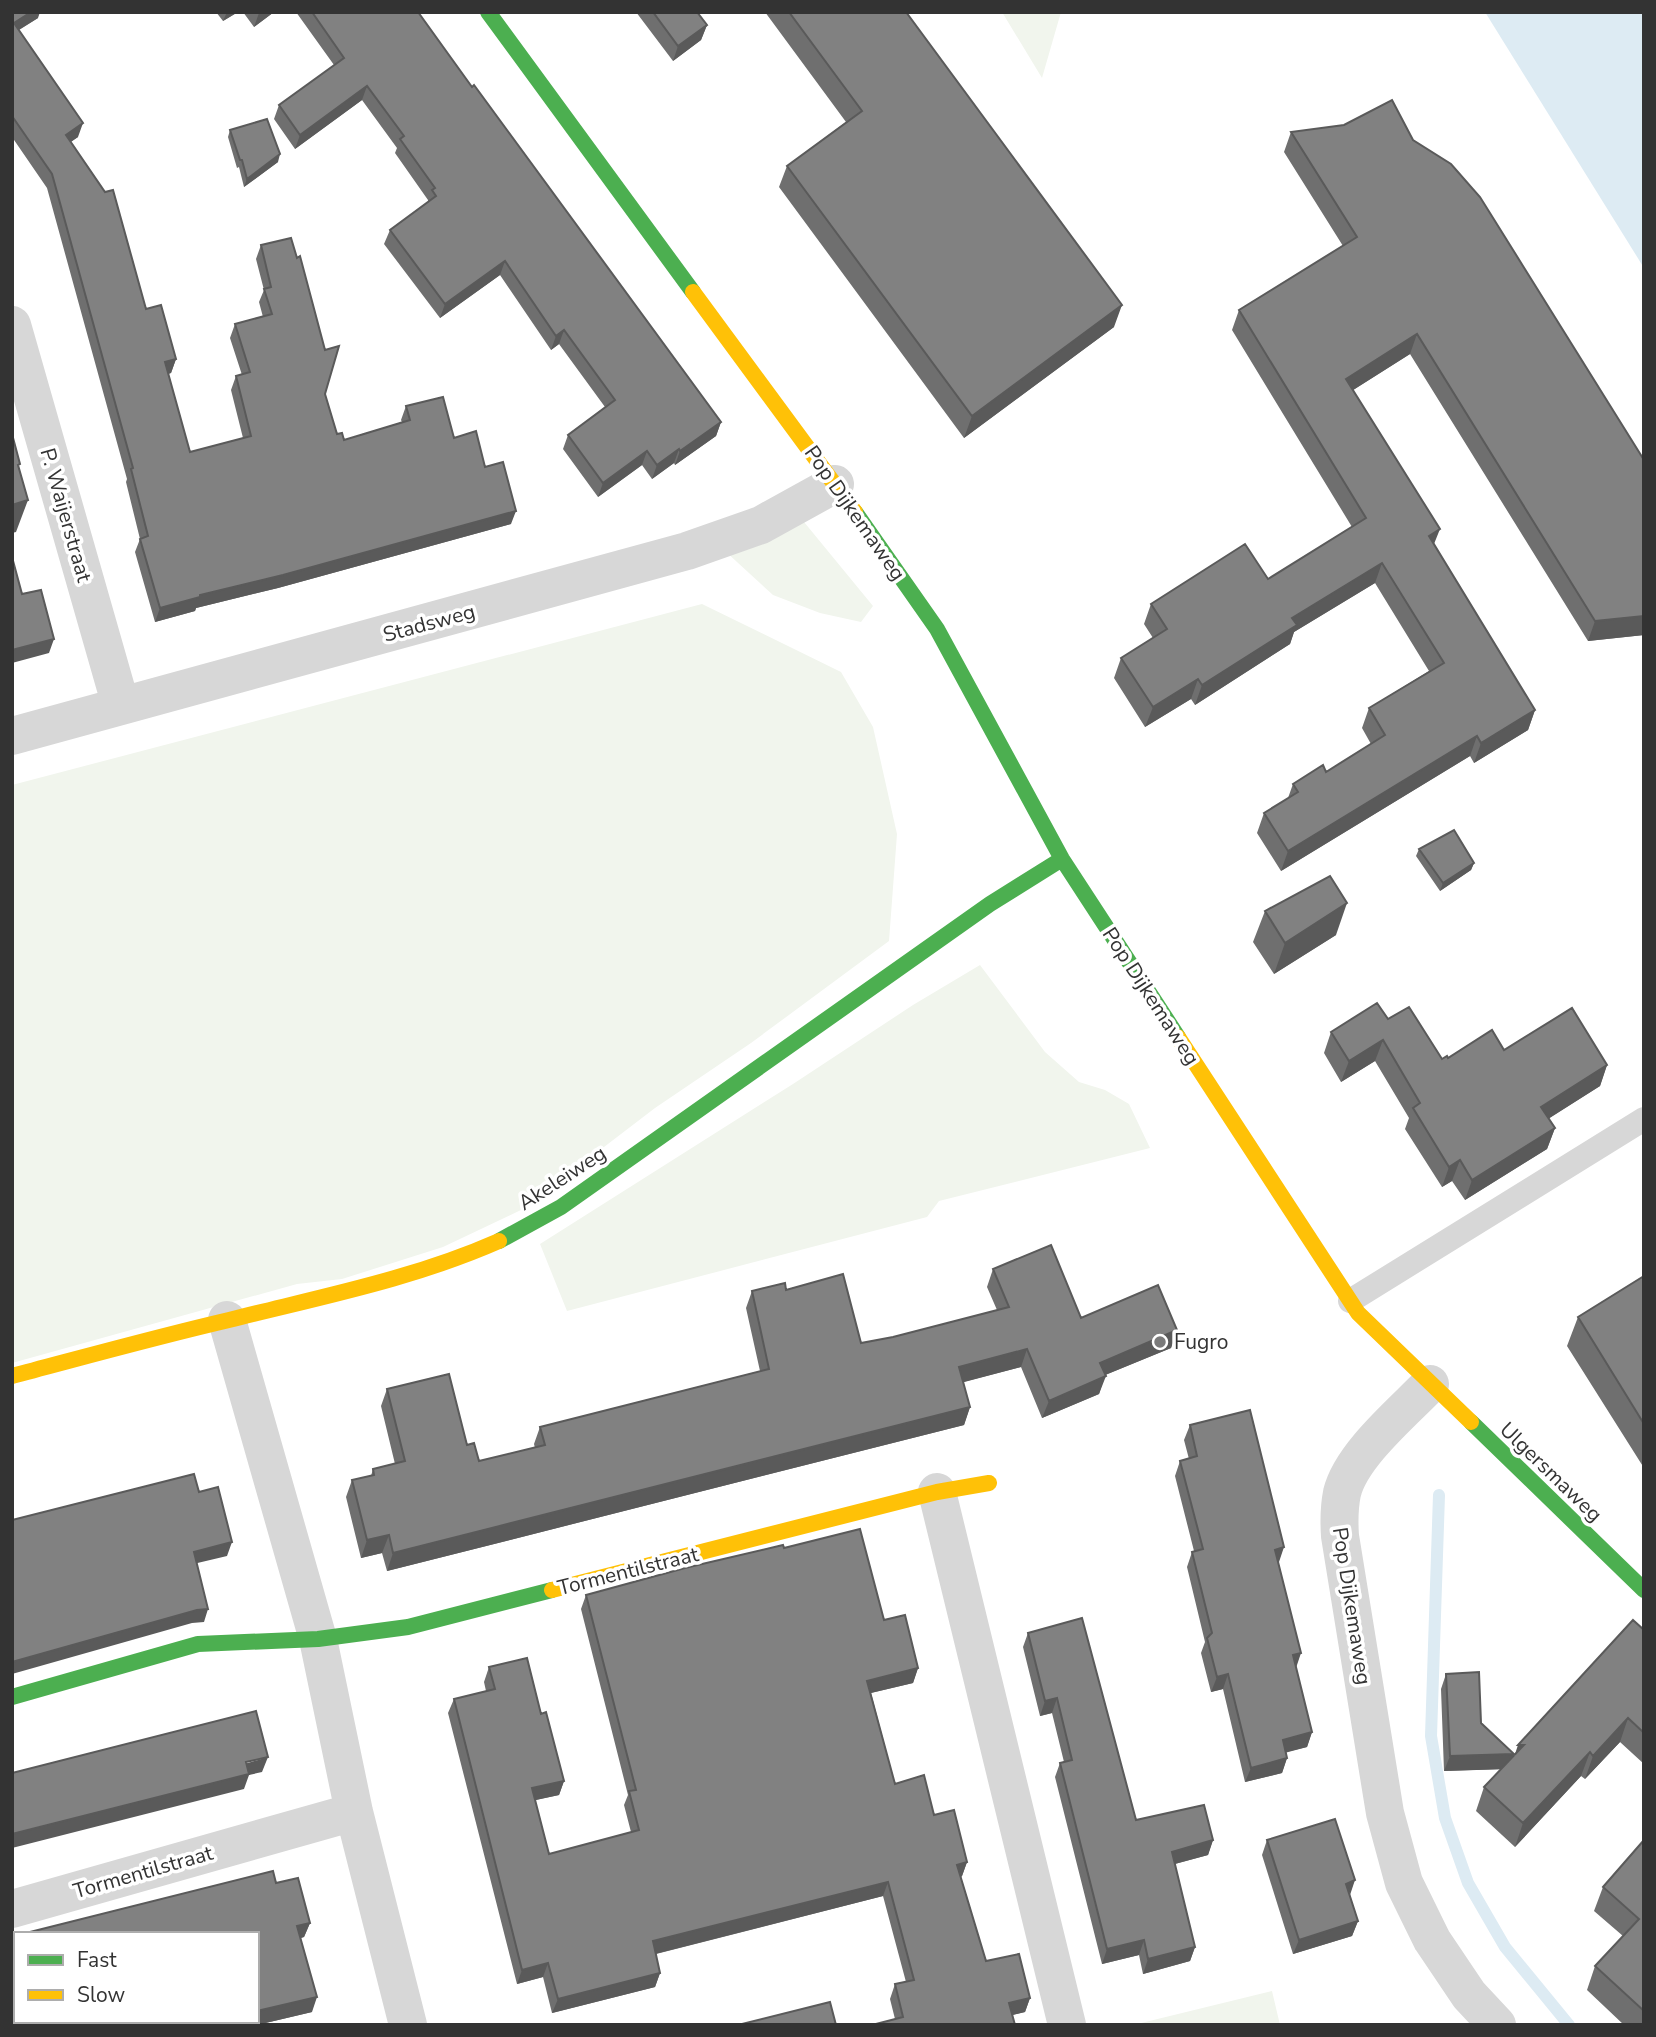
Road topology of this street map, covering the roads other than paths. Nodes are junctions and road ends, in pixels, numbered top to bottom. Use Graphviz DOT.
graph roads {
  1 [pos="488,12"];
  2 [pos="12,325"];
  3 [pos="835,484"];
  4 [pos="121,706"];
  5 [pos="12,736"];
  6 [pos="1062,859"];
  7 [pos="1644,1119"];
  8 [pos="1350,1301"];
  9 [pos="227,1320"];
  10 [pos="12,1376"];
  11 [pos="1430,1384"];
  12 [pos="989,1483"];
  13 [pos="937,1492"];
  14 [pos="1644,1590"];
  15 [pos="318,1639"];
  16 [pos="12,1697"];
  17 [pos="354,1812"];
  18 [pos="12,1909"];
  19 [pos="408,2025"];
  20 [pos="1067,2025"];
  21 [pos="1497,2025"];
  1 -- 3 [label="street, Pop Dijkemaweg"];
  2 -- 4 [label="street, P. Waijerstraat"];
  3 -- 4 [label="street, Stadsweg"];
  3 -- 6 [label="street, Pop Dijkemaweg"];
  4 -- 5 [label="street, Stadsweg"];
  6 -- 8 [label="street, Pop Dijkemaweg"];
  6 -- 9 [label="street, Akeleiweg"];
  7 -- 8 [label="lane"];
  8 -- 11 [label="street, Pop Dijkemaweg"];
  9 -- 10 [label="street, Akeleiweg"];
  9 -- 15 [label="street"];
  11 -- 14 [label="street, Ulgersmaweg"];
  11 -- 21 [label="street, Pop Dijkemaweg"];
  12 -- 13 [label="street, Tormentilstraat"];
  13 -- 15 [label="street, Tormentilstraat"];
  13 -- 20 [label="street"];
  15 -- 16 [label="street, Tormentilstraat"];
  15 -- 17 [label="street"];
  17 -- 18 [label="street, Tormentilstraat"];
  17 -- 19 [label="street"];
}
